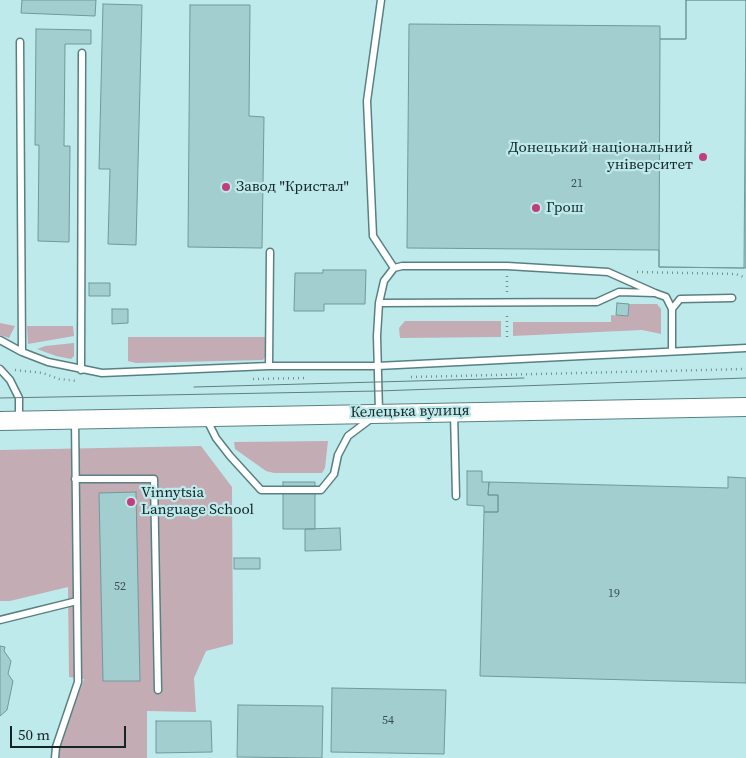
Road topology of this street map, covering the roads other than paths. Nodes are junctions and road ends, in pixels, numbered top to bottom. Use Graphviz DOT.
graph roads {
  1 [pos="381,0"];
  2 [pos="20,42"];
  3 [pos="82,53"];
  4 [pos="270,252"];
  5 [pos="394,268"];
  6 [pos="656,293"];
  7 [pos="732,298"];
  8 [pos="379,304"];
  9 [pos="672,309"];
  10 [pos="0,340"];
  11 [pos="746,348"];
  12 [pos="672,351"];
  13 [pos="22,352"];
  14 [pos="269,366"];
  15 [pos="377,366"];
  16 [pos="0,369"];
  17 [pos="81,370"];
  18 [pos="746,407"];
  19 [pos="454,411"];
  20 [pos="379,413"];
  21 [pos="206,416"];
  22 [pos="75,419"];
  23 [pos="19,420"];
  24 [pos="0,421"];
  25 [pos="75,479"];
  26 [pos="456,496"];
  27 [pos="77,601"];
  28 [pos="0,620"];
  29 [pos="158,690"];
  30 [pos="55,758"];
  1 -- 5 [label="lane"];
  2 -- 13 [label="lane"];
  3 -- 17 [label="lane"];
  4 -- 14 [label="lane"];
  5 -- 6 [label="lane"];
  5 -- 8 [label="lane"];
  6 -- 8 [label="lane"];
  6 -- 9 [label="lane"];
  7 -- 9 [label="lane"];
  8 -- 15 [label="lane"];
  9 -- 12 [label="lane"];
  10 -- 13 [label="lane"];
  11 -- 12 [label="lane"];
  12 -- 15 [label="lane"];
  13 -- 17 [label="lane"];
  14 -- 15 [label="lane"];
  14 -- 17 [label="lane"];
  15 -- 20 [label="lane"];
  16 -- 23 [label="lane"];
  18 -- 19 [label="main road, Келецька вулиця"];
  19 -- 20 [label="main road, Келецька вулиця"];
  19 -- 26 [label="lane"];
  20 -- 21 [label="main road, Келецька вулиця"];
  20 -- 21 [label="lane"];
  21 -- 22 [label="main road, Келецька вулиця"];
  22 -- 23 [label="main road, Келецька вулиця"];
  22 -- 25 [label="lane"];
  23 -- 24 [label="main road, Келецька вулиця"];
  25 -- 27 [label="lane"];
  25 -- 29 [label="lane"];
  27 -- 28 [label="lane"];
  27 -- 30 [label="lane"];
}
